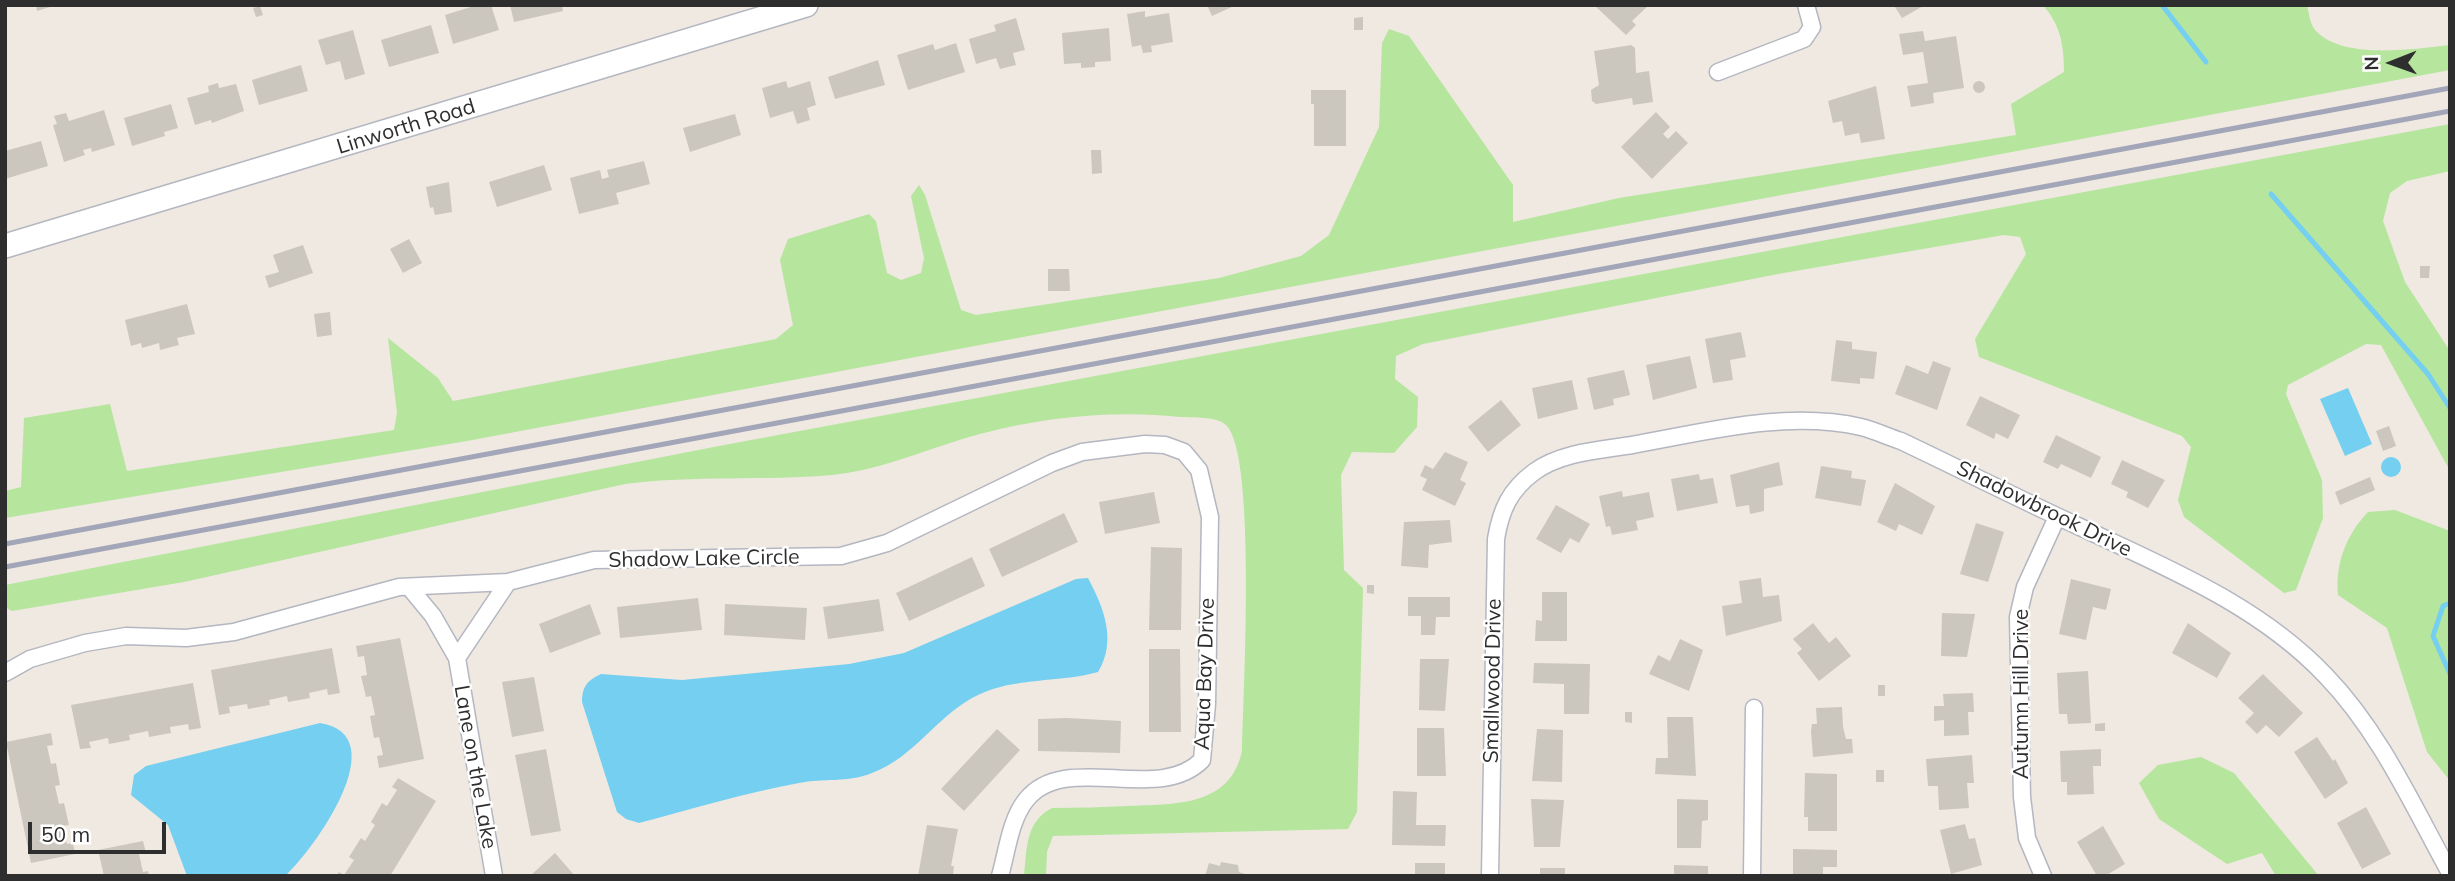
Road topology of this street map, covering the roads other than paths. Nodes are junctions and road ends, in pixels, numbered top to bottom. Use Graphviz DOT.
graph roads {
  1 [pos="806,5"];
  2 [pos="1806,5"];
  3 [pos="1718,72"];
  4 [pos="5,246"];
  5 [pos="1184,452"];
  6 [pos="1513,490"];
  7 [pos="2057,517"];
  8 [pos="508,582"];
  9 [pos="409,587"];
  10 [pos="457,658"];
  11 [pos="5,673"];
  12 [pos="1754,708"];
  13 [pos="2450,873"];
  14 [pos="494,876"];
  15 [pos="1000,876"];
  16 [pos="1490,876"];
  17 [pos="1752,876"];
  18 [pos="2043,876"];
  1 -- 4 [label="main road, Linworth Road"];
  2 -- 3 [label="street"];
  5 -- 8 [label="street, Shadow Lake Circle"];
  5 -- 15 [label="street, Aqua Bay Drive"];
  6 -- 7 [label="street, Shadowbrook Drive"];
  6 -- 16 [label="street, Smallwood Drive"];
  7 -- 13 [label="street, Shadowbrook Drive"];
  7 -- 18 [label="street, Autumn Hill Drive"];
  8 -- 9 [label="street, Shadow Lake Circle"];
  8 -- 10 [label="street, Lane on the Lake"];
  9 -- 10 [label="street, Lane on the Lake"];
  9 -- 11 [label="street, Shadow Lake Circle"];
  10 -- 14 [label="street, Lane on the Lake"];
  12 -- 17 [label="street"];
}
